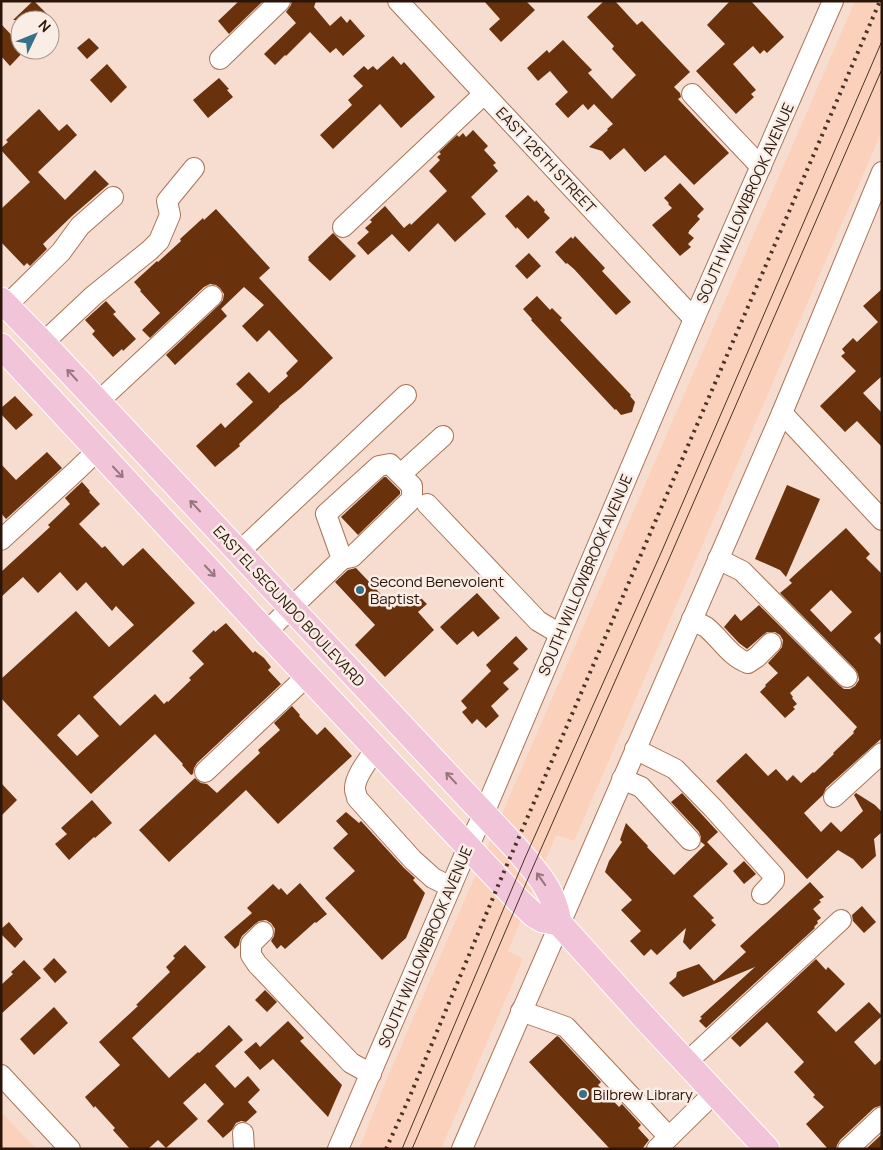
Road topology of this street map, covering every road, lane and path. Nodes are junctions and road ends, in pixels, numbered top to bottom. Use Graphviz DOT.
graph roads {
  1 [pos="280,1"];
  2 [pos="398,1"];
  3 [pos="833,1"];
  4 [pos="220,59"];
  5 [pos="484,94"];
  6 [pos="692,94"];
  7 [pos="761,167"];
  8 [pos="194,168"];
  9 [pos="882,172"];
  10 [pos="113,197"];
  11 [pos="343,227"];
  12 [pos="212,296"];
  13 [pos="4,303"];
  14 [pos="694,319"];
  15 [pos="43,343"];
  16 [pos="1,346"];
  17 [pos="406,395"];
  18 [pos="98,402"];
  19 [pos="782,413"];
  20 [pos="443,436"];
  21 [pos="98,450"];
  22 [pos="401,474"];
  23 [pos="427,504"];
  24 [pos="882,520"];
  25 [pos="1,540"];
  26 [pos="239,552"];
  27 [pos="342,559"];
  28 [pos="718,559"];
  29 [pos="291,608"];
  30 [pos="692,620"];
  31 [pos="266,632"];
  32 [pos="560,634"];
  33 [pos="771,643"];
  34 [pos="307,676"];
  35 [pos="847,677"];
  36 [pos="376,749"];
  37 [pos="635,749"];
  38 [pos="882,753"];
  39 [pos="205,772"];
  40 [pos="622,779"];
  41 [pos="834,797"];
  42 [pos="484,813"];
  43 [pos="690,840"];
  44 [pos="468,847"];
  45 [pos="451,888"];
  46 [pos="762,894"];
  47 [pos="841,920"];
  48 [pos="559,923"];
  49 [pos="263,932"];
  50 [pos="521,1011"];
  51 [pos="686,1062"];
  52 [pos="370,1074"];
  53 [pos="1,1075"];
  54 [pos="715,1092"];
  55 [pos="882,1117"];
  56 [pos="663,1143"];
  57 [pos="70,1149"];
  58 [pos="338,1149"];
  59 [pos="462,1149"];
  60 [pos="767,1149"];
  61 [pos="848,1149"];
  1 -- 4 [label="street"];
  2 -- 5 [label="street, EAST 126TH STREET"];
  3 -- 7 [label="street, SOUTH WILLOWBROOK AVENUE"];
  5 -- 11 [label="street"];
  5 -- 14 [label="street, EAST 126TH STREET"];
  6 -- 7 [label="street"];
  7 -- 14 [label="street, SOUTH WILLOWBROOK AVENUE"];
  8 -- 15 [label="street"];
  9 -- 19 [label="street"];
  10 -- 13 [label="street"];
  12 -- 18 [label="street"];
  13 -- 15 [label="main road, EAST EL SEGUNDO BOULEVARD"];
  14 -- 32 [label="street, SOUTH WILLOWBROOK AVENUE"];
  18 -- 15 [label="main road, EAST EL SEGUNDO BOULEVARD, one-way"];
  16 -- 21 [label="main road"];
  17 -- 26 [label="street"];
  26 -- 18 [label="main road, EAST EL SEGUNDO BOULEVARD, one-way"];
  19 -- 24 [label="street"];
  19 -- 28 [label="street"];
  20 -- 22 [label="street"];
  21 -- 25 [label="street"];
  21 -- 31 [label="main road, one-way"];
  22 -- 27 [label="street"];
  22 -- 27 [label="street"];
  23 -- 32 [label="street"];
  26 -- 29 [label="main road, EAST EL SEGUNDO BOULEVARD"];
  27 -- 29 [label="street"];
  28 -- 30 [label="street"];
  28 -- 35 [label="street"];
  29 -- 31 [label="street"];
  42 -- 29 [label="main road, EAST EL SEGUNDO BOULEVARD, one-way"];
  30 -- 33 [label="street"];
  30 -- 37 [label="street"];
  31 -- 34 [label="main road"];
  32 -- 42 [label="street, SOUTH WILLOWBROOK AVENUE"];
  34 -- 36 [label="main road"];
  34 -- 39 [label="street"];
  36 -- 44 [label="main road"];
  36 -- 45 [label="street"];
  37 -- 40 [label="street"];
  37 -- 46 [label="street"];
  38 -- 41 [label="street"];
  40 -- 43 [label="street"];
  40 -- 48 [label="street"];
  42 -- 44 [label="street, SOUTH WILLOWBROOK AVENUE"];
  48 -- 42 [label="main road, EAST EL SEGUNDO BOULEVARD, one-way"];
  44 -- 45 [label="street, SOUTH WILLOWBROOK AVENUE"];
  44 -- 48 [label="main road"];
  45 -- 52 [label="street, SOUTH WILLOWBROOK AVENUE"];
  47 -- 51 [label="street"];
  48 -- 50 [label="street"];
  48 -- 51 [label="main road, EAST EL SEGUNDO BOULEVARD"];
  49 -- 52 [label="street"];
  50 -- 56 [label="street"];
  50 -- 59 [label="street"];
  51 -- 54 [label="main road, EAST EL SEGUNDO BOULEVARD"];
  52 -- 58 [label="street, SOUTH WILLOWBROOK AVENUE"];
  53 -- 57 [label="street"];
  54 -- 56 [label="street"];
  54 -- 60 [label="main road, EAST EL SEGUNDO BOULEVARD"];
  55 -- 61 [label="street"];
}
